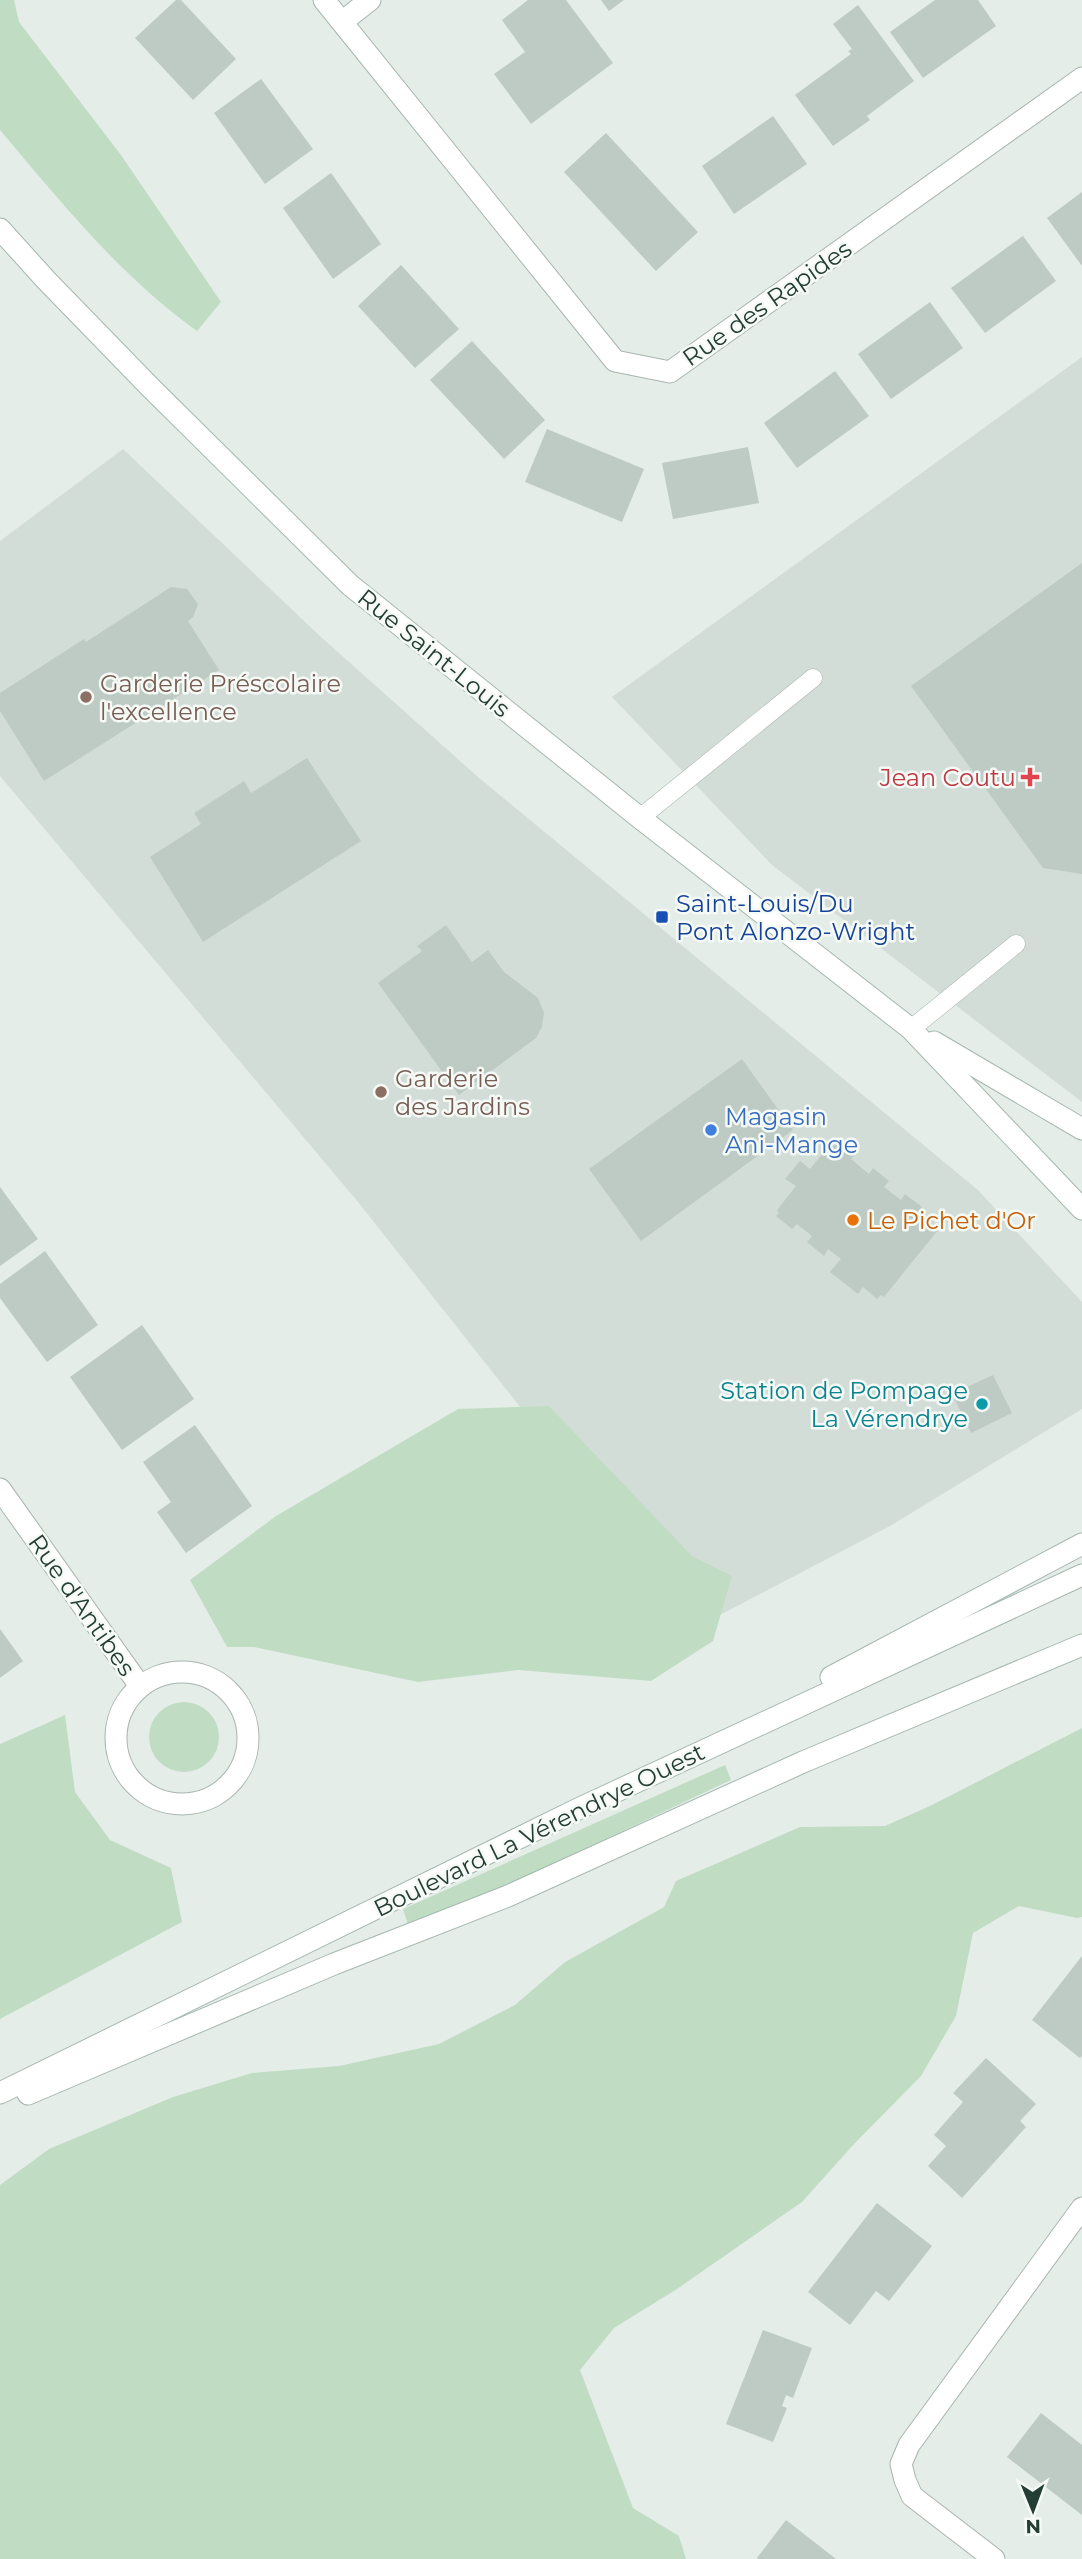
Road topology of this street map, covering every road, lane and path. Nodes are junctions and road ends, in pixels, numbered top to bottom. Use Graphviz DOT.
graph roads {
  1 [pos="324,0"];
  2 [pos="370,0"];
  3 [pos="342,22"];
  4 [pos="1082,78"];
  5 [pos="0,229"];
  6 [pos="813,678"];
  7 [pos="640,818"];
  8 [pos="1016,944"];
  9 [pos="911,1029"];
  10 [pos="1082,1129"];
  11 [pos="1082,1209"];
  12 [pos="0,1489"];
  13 [pos="1082,1544"];
  14 [pos="1082,1575"];
  15 [pos="1082,1645"];
  16 [pos="140,1686"];
  17 [pos="578,1809"];
  18 [pos="0,2092"];
  19 [pos="0,2105"];
  20 [pos="1082,2208"];
  21 [pos="994,2559"];
  1 -- 3 [label="main road, Rue des Rapides"];
  2 -- 3 [label="main road"];
  3 -- 4 [label="main road, Rue des Rapides"];
  5 -- 7 [label="main road, Rue Saint-Louis"];
  6 -- 7 [label="lane"];
  7 -- 9 [label="main road, Rue Saint-Louis"];
  8 -- 9 [label="lane"];
  9 -- 10 [label="main road, Rue Saint-Louis"];
  9 -- 11 [label="main road, Rue Saint-Louis"];
  12 -- 16 [label="main road, Rue d'Antibes"];
  13 -- 17 [label="main road"];
  14 -- 17 [label="main road, Boulevard La Vérendrye Ouest"];
  15 -- 19 [label="main road, Boulevard La Vérendrye Ouest"];
  16 -- 16 [label="main road, Rue d'Antibes"];
  17 -- 18 [label="main road, Boulevard La Vérendrye Ouest"];
  20 -- 21 [label="main road"];
}
